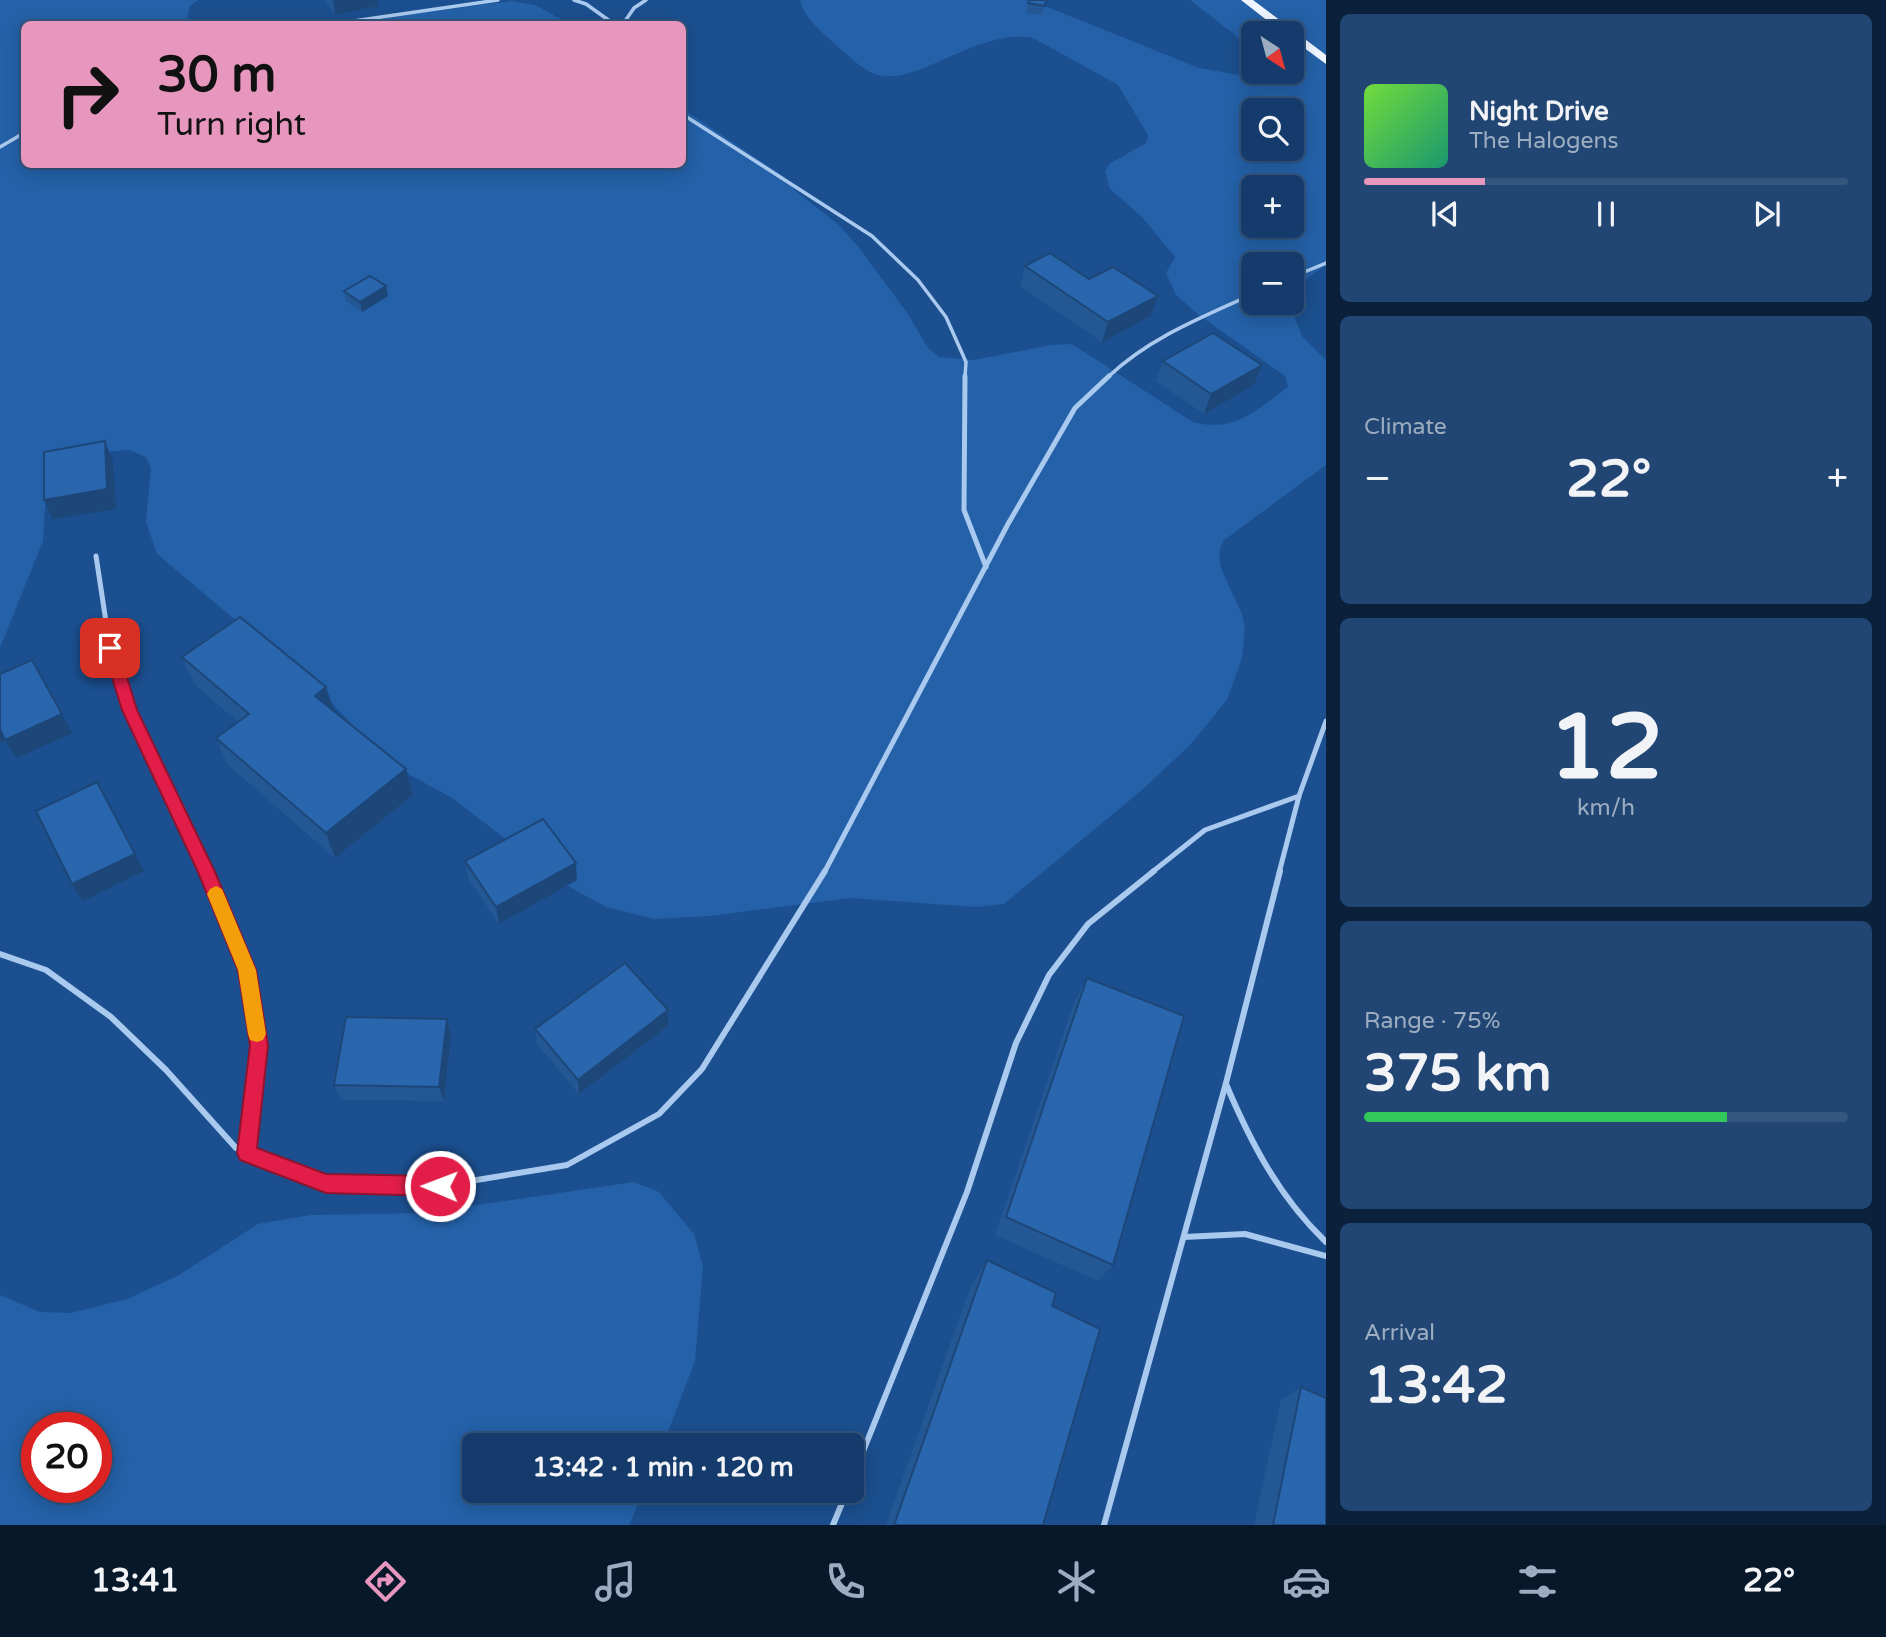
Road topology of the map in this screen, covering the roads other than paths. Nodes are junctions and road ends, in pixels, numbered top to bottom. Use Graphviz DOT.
graph roads {
  1 [pos="498,0"];
  2 [pos="574,0"];
  3 [pos="646,0"];
  4 [pos="1246,0"];
  5 [pos="354,21"];
  6 [pos="610,21"];
  7 [pos="625,21"];
  8 [pos="1274,21"];
  9 [pos="1304,44"];
  10 [pos="1326,61"];
  11 [pos="686,117"];
  12 [pos="21,136"];
  13 [pos="0,147"];
  14 [pos="1326,263"];
  15 [pos="1304,272"];
  16 [pos="1241,299"];
  17 [pos="96,555"];
  18 [pos="986,567"];
  19 [pos="1326,721"];
  20 [pos="1299,796"];
  21 [pos="0,954"];
  22 [pos="1226,1083"];
  23 [pos="247,1153"];
  24 [pos="1184,1237"];
  25 [pos="1326,1242"];
  26 [pos="1326,1255"];
  27 [pos="864,1449"];
  28 [pos="842,1503"];
  29 [pos="833,1525"];
  30 [pos="1104,1525"];
  1 -- 5 [label="lane"];
  2 -- 6 [label="lane"];
  3 -- 7 [label="lane"];
  4 -- 8 [label="main road"];
  9 -- 10 [label="main road"];
  11 -- 18 [label="lane"];
  12 -- 13 [label="lane"];
  14 -- 15 [label="lane"];
  16 -- 18 [label="lane"];
  17 -- 23 [label="lane"];
  18 -- 23 [label="lane"];
  19 -- 20 [label="lane"];
  20 -- 22 [label="lane"];
  20 -- 27 [label="lane"];
  21 -- 23 [label="lane"];
  22 -- 24 [label="lane"];
  22 -- 25 [label="lane"];
  24 -- 26 [label="lane"];
  24 -- 30 [label="lane"];
  28 -- 29 [label="lane"];
}
